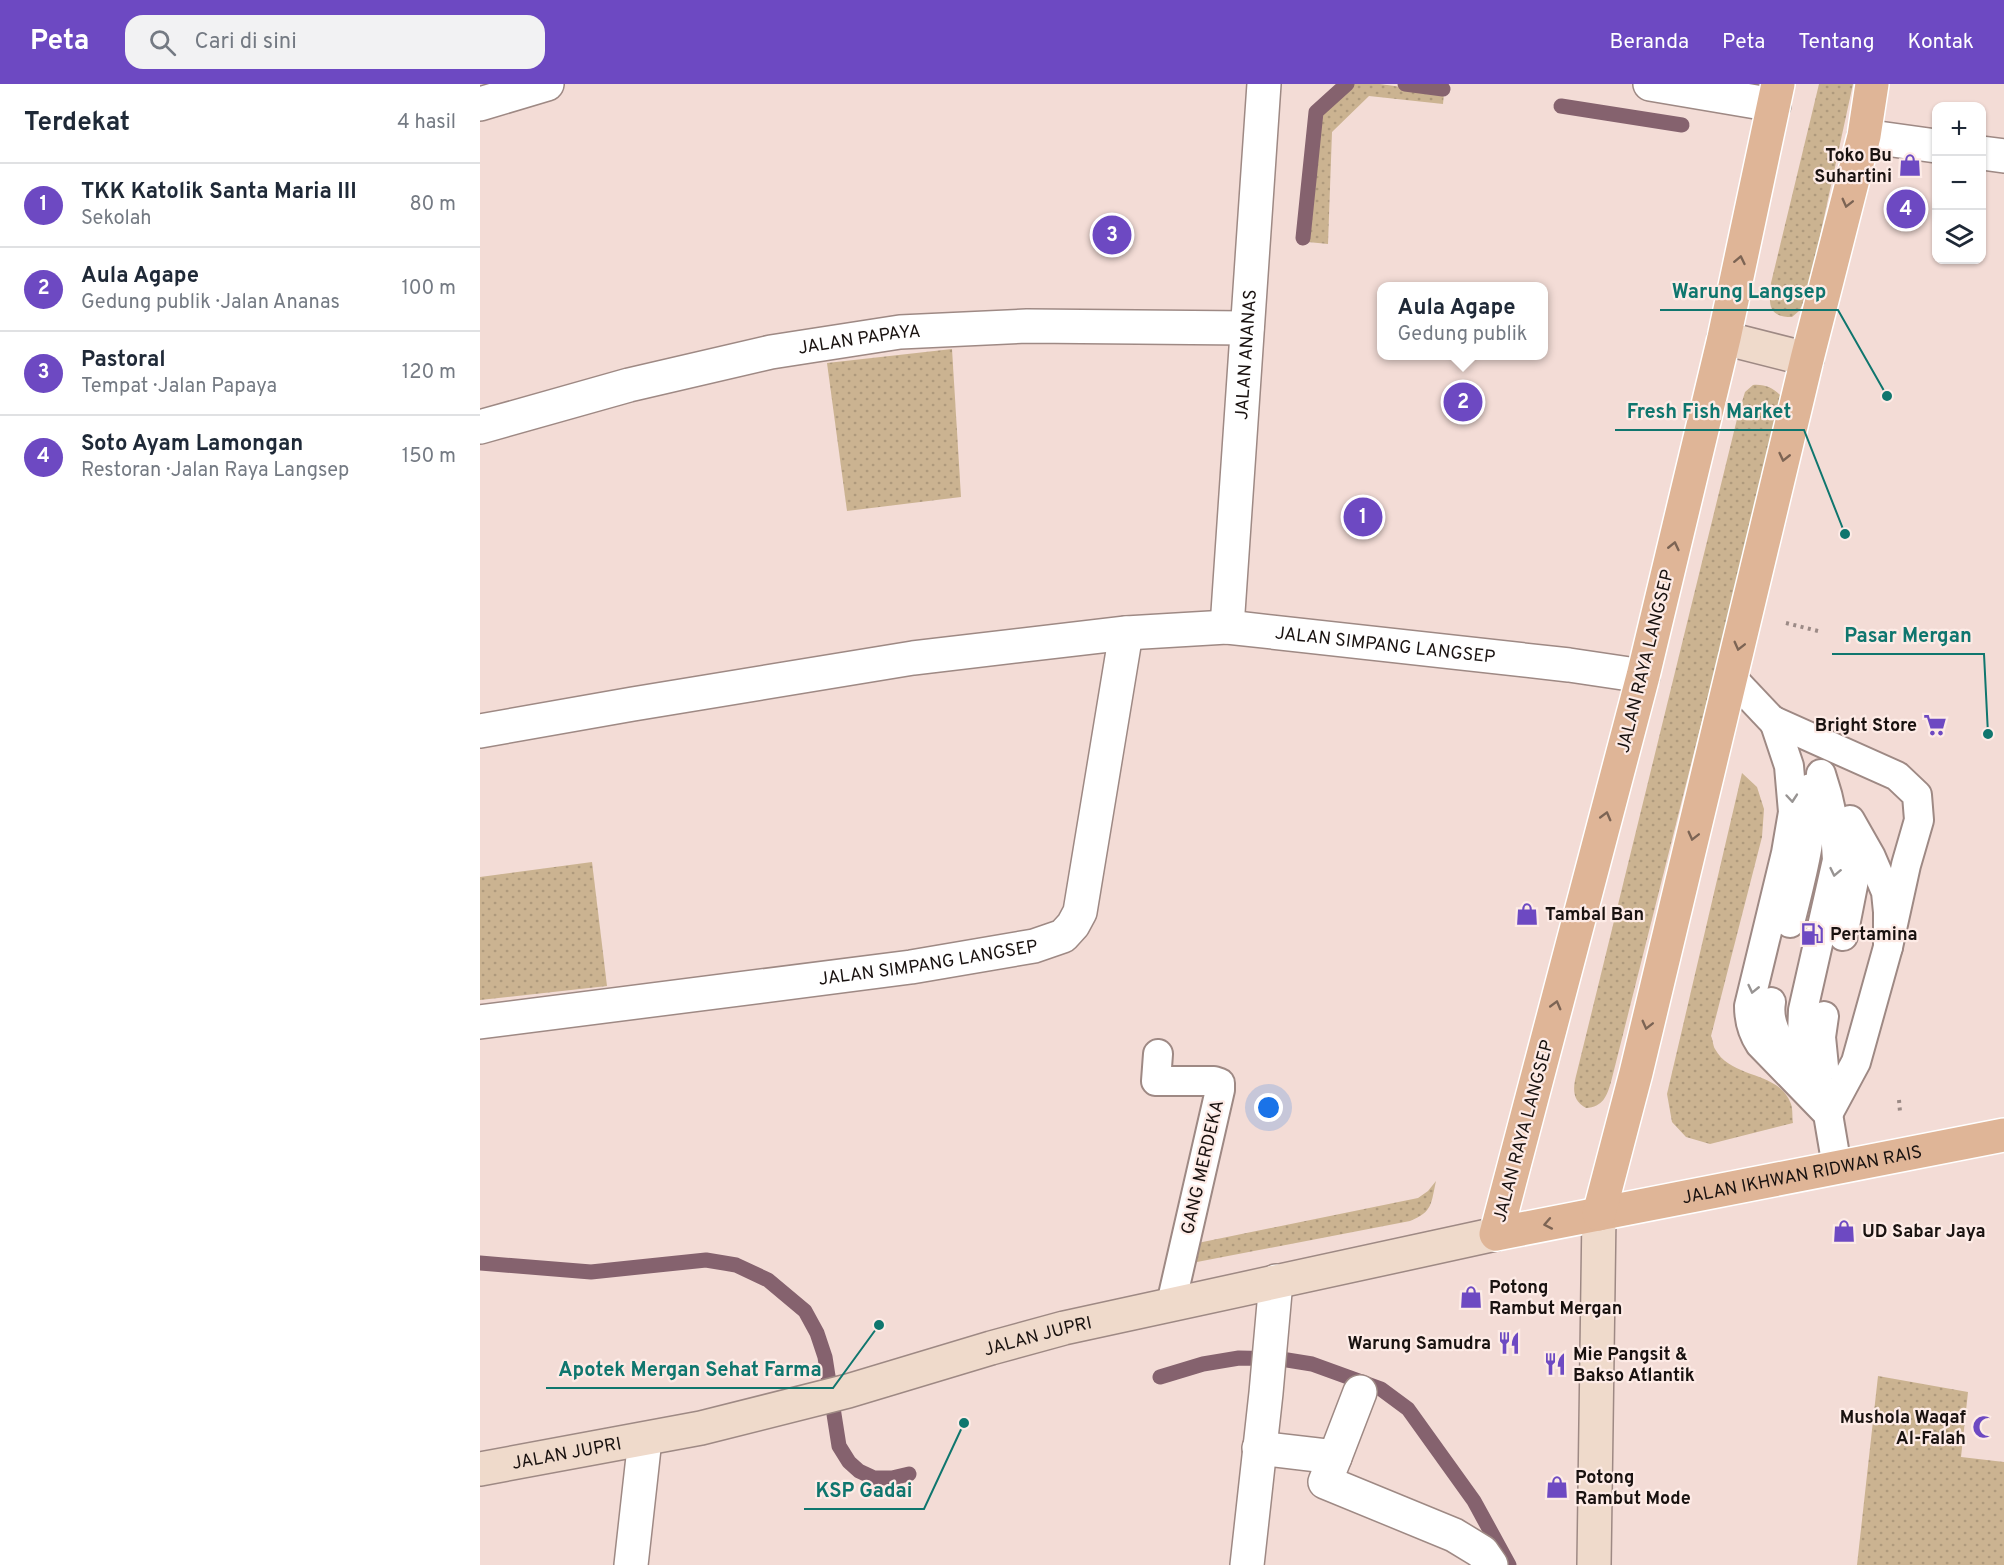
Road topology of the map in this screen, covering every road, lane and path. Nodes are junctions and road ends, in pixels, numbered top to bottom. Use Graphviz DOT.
graph roads {
  1 [pos="547,84"];
  2 [pos="1264,84"];
  3 [pos="1650,84"];
  4 [pos="1872,84"];
  5 [pos="1776,94"];
  6 [pos="480,104"];
  7 [pos="1864,136"];
  8 [pos="1932,145"];
  9 [pos="1986,154"];
  10 [pos="2004,156"];
  11 [pos="1247,328"];
  12 [pos="1724,338"];
  13 [pos="1808,359"];
  14 [pos="480,427"];
  15 [pos="1227,627"];
  16 [pos="1126,633"];
  17 [pos="1643,676"];
  18 [pos="1732,678"];
  19 [pos="1774,721"];
  20 [pos="480,731"];
  21 [pos="1798,749"];
  22 [pos="1821,774"];
  23 [pos="1850,820"];
  24 [pos="1871,857"];
  25 [pos="1790,923"];
  26 [pos="1843,936"];
  27 [pos="1888,947"];
  28 [pos="1771,1002"];
  29 [pos="1824,1016"];
  30 [pos="480,1022"];
  31 [pos="1158,1054"];
  32 [pos="1828,1114"];
  33 [pos="2004,1135"];
  34 [pos="1837,1167"];
  35 [pos="1599,1214"];
  36 [pos="1496,1234"];
  37 [pos="1276,1281"];
  38 [pos="1171,1304"];
  39 [pos="1360,1392"];
  40 [pos="645,1439"];
  41 [pos="1259,1448"];
  42 [pos="1335,1457"];
  43 [pos="480,1469"];
  44 [pos="1594,1559"];
  45 [pos="630,1565"];
  46 [pos="1247,1565"];
  47 [pos="1491,1565"];
  1 -- 6 [label="street"];
  2 -- 11 [label="street, JALAN ANANAS"];
  3 -- 5 [label="street"];
  4 -- 7 [label="main road"];
  12 -- 5 [label="main road, JALAN RAYA LANGSEP, one-way"];
  7 -- 8 [label="street"];
  7 -- 13 [label="main road, one-way"];
  9 -- 10 [label="street"];
  11 -- 14 [label="street, JALAN PAPAYA"];
  11 -- 15 [label="street, JALAN ANANAS"];
  12 -- 13 [label="main road"];
  17 -- 12 [label="main road, JALAN RAYA LANGSEP, one-way"];
  13 -- 18 [label="main road, one-way"];
  15 -- 16 [label="street, JALAN SIMPANG LANGSEP"];
  15 -- 17 [label="street, JALAN SIMPANG LANGSEP"];
  16 -- 20 [label="street, JALAN SIMPANG LANGSEP"];
  16 -- 30 [label="street, JALAN SIMPANG LANGSEP"];
  36 -- 17 [label="main road, JALAN RAYA LANGSEP, one-way"];
  18 -- 19 [label="lane"];
  18 -- 35 [label="main road, one-way"];
  19 -- 21 [label="lane"];
  19 -- 27 [label="lane"];
  19 -- 32 [label="lane, one-way"];
  21 -- 22 [label="lane"];
  21 -- 25 [label="lane"];
  22 -- 23 [label="lane"];
  22 -- 32 [label="lane, one-way"];
  23 -- 24 [label="lane"];
  23 -- 26 [label="lane"];
  24 -- 27 [label="lane"];
  24 -- 32 [label="lane"];
  27 -- 32 [label="lane"];
  28 -- 32 [label="lane"];
  29 -- 32 [label="lane"];
  31 -- 38 [label="lane, GANG MERDEKA"];
  32 -- 34 [label="lane"];
  33 -- 34 [label="main road, JALAN IKHWAN RIDWAN RAIS"];
  34 -- 35 [label="main road, JALAN IKHWAN RIDWAN RAIS"];
  35 -- 36 [label="main road, JALAN JUPRI, one-way"];
  35 -- 44 [label="main road"];
  36 -- 37 [label="main road, JALAN JUPRI"];
  37 -- 38 [label="main road, JALAN JUPRI"];
  37 -- 41 [label="street"];
  38 -- 40 [label="main road, JALAN JUPRI"];
  39 -- 42 [label="street"];
  40 -- 43 [label="main road, JALAN JUPRI"];
  40 -- 45 [label="street"];
  41 -- 42 [label="street"];
  41 -- 46 [label="street"];
  42 -- 47 [label="street"];
}
